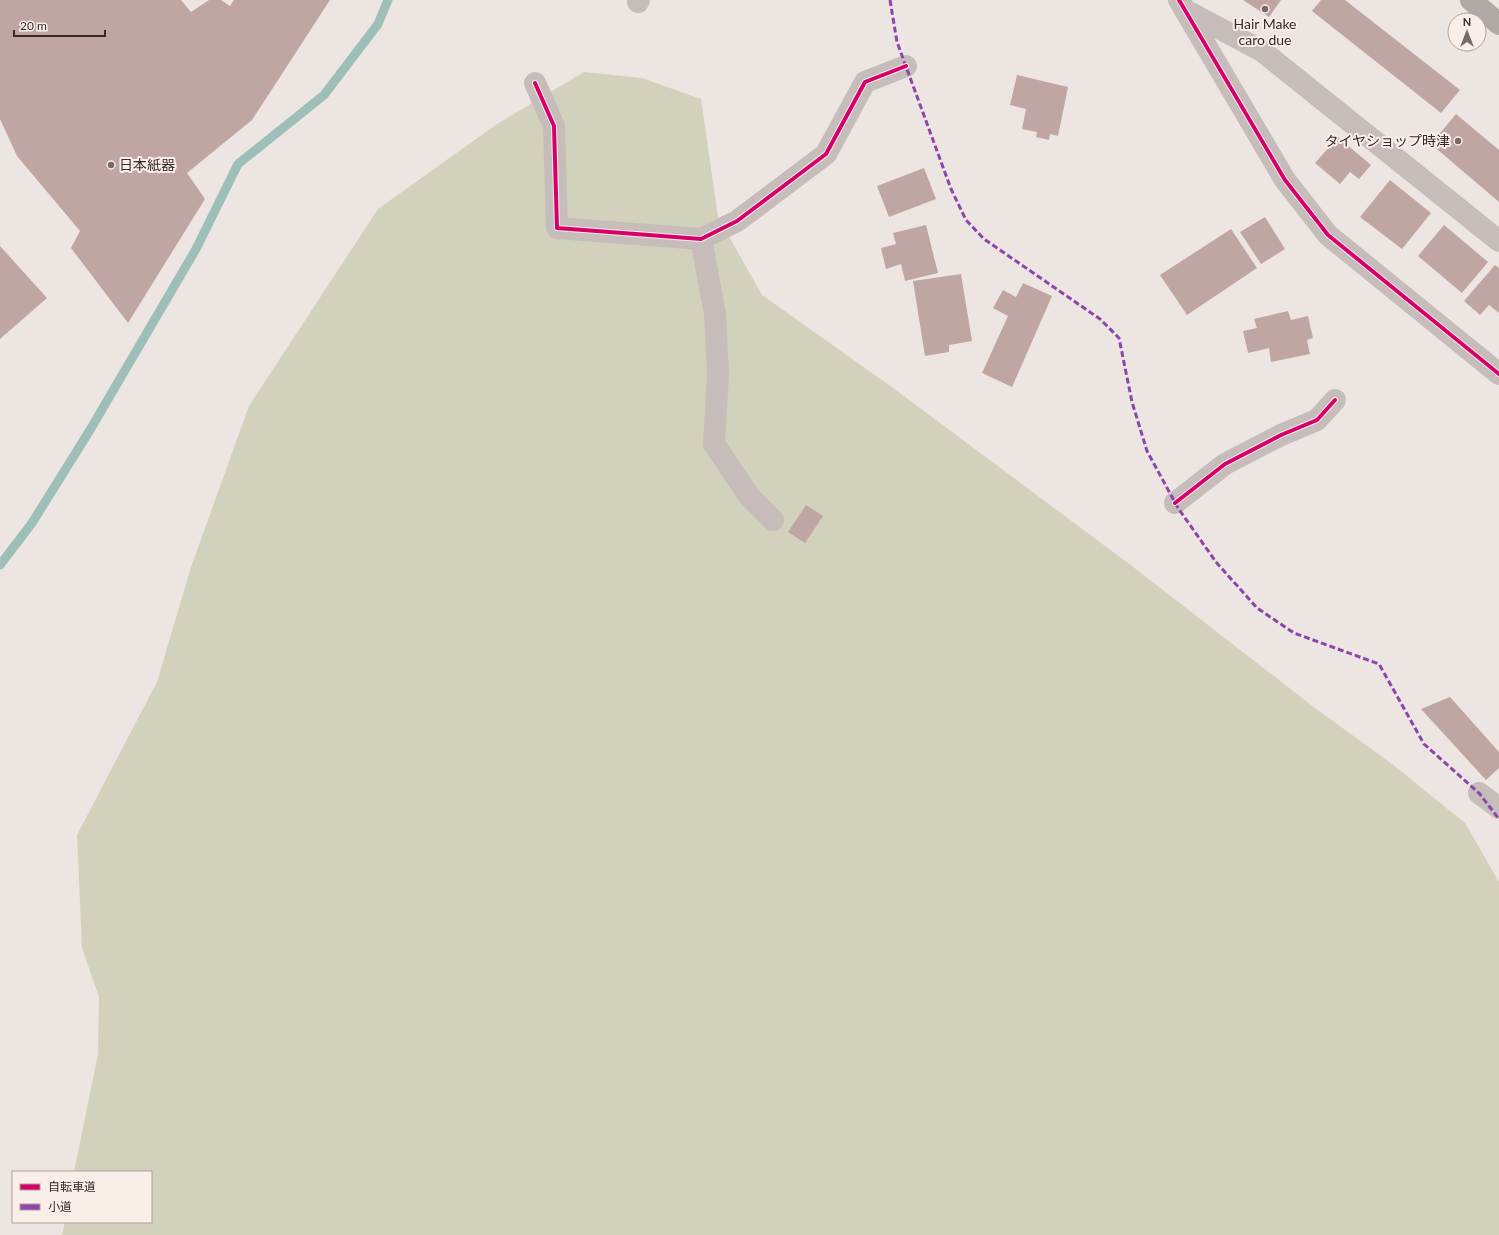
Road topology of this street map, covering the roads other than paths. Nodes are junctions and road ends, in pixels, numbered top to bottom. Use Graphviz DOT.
graph roads {
  1 [pos="1471,0"];
  2 [pos="1182,5"];
  3 [pos="1499,24"];
  4 [pos="906,66"];
  5 [pos="535,83"];
  6 [pos="700,239"];
  7 [pos="1499,241"];
  8 [pos="1499,374"];
  9 [pos="1335,400"];
  10 [pos="1175,503"];
  11 [pos="773,520"];
  12 [pos="1479,793"];
  13 [pos="1499,808"];
  1 -- 3 [label="highway"];
  2 -- 7 [label="street"];
  2 -- 8 [label="street"];
  4 -- 6 [label="street"];
  5 -- 6 [label="street"];
  6 -- 11 [label="street"];
  9 -- 10 [label="street"];
  12 -- 13 [label="street"];
}
